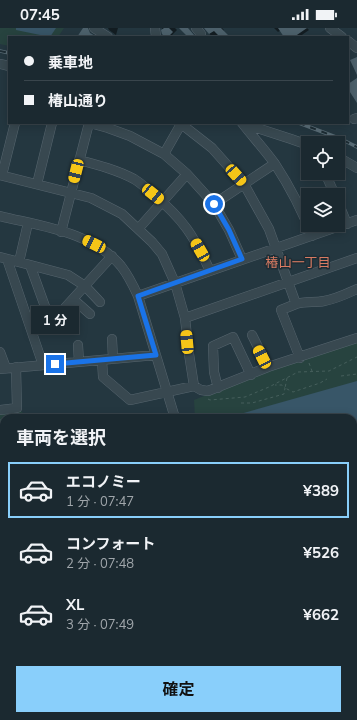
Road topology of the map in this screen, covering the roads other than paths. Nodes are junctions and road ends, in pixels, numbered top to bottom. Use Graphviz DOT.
graph roads {
  1 [pos="94,28"];
  2 [pos="330,28"];
  3 [pos="106,36"];
  4 [pos="341,36"];
  5 [pos="15,124"];
  6 [pos="52,124"];
  7 [pos="90,124"];
  8 [pos="94,124"];
  9 [pos="179,124"];
  10 [pos="181,124"];
  11 [pos="243,124"];
  12 [pos="245,124"];
  13 [pos="301,142"];
  14 [pos="164,154"];
  15 [pos="79,160"];
  16 [pos="345,161"];
  17 [pos="274,164"];
  18 [pos="357,168"];
  19 [pos="187,174"];
  20 [pos="1,175"];
  21 [pos="37,184"];
  22 [pos="244,184"];
  23 [pos="71,193"];
  24 [pos="162,202"];
  25 [pos="214,204"];
  26 [pos="0,216"];
  27 [pos="345,219"];
  28 [pos="357,220"];
  29 [pos="28,223"];
  30 [pos="347,224"];
  31 [pos="139,228"];
  32 [pos="61,232"];
  33 [pos="312,236"];
  34 [pos="276,248"];
  35 [pos="112,256"];
  36 [pos="4,258"];
  37 [pos="357,258"];
  38 [pos="242,259"];
  39 [pos="19,262"];
  40 [pos="30,265"];
  41 [pos="210,271"];
  42 [pos="289,282"];
  43 [pos="175,283"];
  44 [pos="85,286"];
  45 [pos="357,289"];
  46 [pos="138,296"];
  47 [pos="73,299"];
  48 [pos="100,302"];
  49 [pos="296,304"];
  50 [pos="90,314"];
  51 [pos="185,318"];
  52 [pos="51,323"];
  53 [pos="31,329"];
  54 [pos="252,335"];
  55 [pos="357,338"];
  56 [pos="112,339"];
  57 [pos="78,346"];
  58 [pos="0,352"];
  59 [pos="156,355"];
  60 [pos="303,357"];
  61 [pos="114,359"];
  62 [pos="102,360"];
  63 [pos="79,362"];
  64 [pos="43,365"];
  65 [pos="16,367"];
  66 [pos="268,367"];
  67 [pos="3,369"];
  68 [pos="251,374"];
  69 [pos="194,386"];
  70 [pos="218,388"];
  71 [pos="167,391"];
  72 [pos="0,410"];
  73 [pos="174,414"];
  1 -- 3 [label="street"];
  2 -- 4 [label="street"];
  5 -- 20 [label="street"];
  6 -- 21 [label="street"];
  7 -- 15 [label="street"];
  8 -- 14 [label="street"];
  9 -- 14 [label="street"];
  10 -- 22 [label="street"];
  11 -- 17 [label="street"];
  12 -- 13 [label="street"];
  14 -- 19 [label="street"];
  15 -- 23 [label="street"];
  15 -- 24 [label="street"];
  16 -- 18 [label="street"];
  17 -- 22 [label="street"];
  17 -- 33 [label="street"];
  19 -- 24 [label="street"];
  19 -- 25 [label="street"];
  20 -- 21 [label="street"];
  21 -- 23 [label="street"];
  22 -- 25 [label="street"];
  22 -- 34 [label="street"];
  23 -- 31 [label="street"];
  23 -- 32 [label="street"];
  24 -- 31 [label="street"];
  24 -- 41 [label="street"];
  25 -- 38 [label="street"];
  26 -- 29 [label="street"];
  27 -- 30 [label="street"];
  28 -- 30 [label="street"];
  29 -- 32 [label="street"];
  29 -- 39 [label="street"];
  30 -- 33 [label="street"];
  31 -- 43 [label="street"];
  32 -- 35 [label="street"];
  33 -- 34 [label="street"];
  34 -- 38 [label="street"];
  34 -- 42 [label="street"];
  35 -- 44 [label="street"];
  35 -- 46 [label="street"];
  36 -- 39 [label="street"];
  36 -- 53 [label="street"];
  37 -- 42 [label="street"];
  38 -- 41 [label="street"];
  39 -- 40 [label="street"];
  40 -- 44 [label="street"];
  40 -- 52 [label="street"];
  41 -- 43 [label="street"];
  42 -- 49 [label="street"];
  42 -- 51 [label="street"];
  43 -- 46 [label="street"];
  43 -- 51 [label="street"];
  44 -- 47 [label="street"];
  44 -- 48 [label="street"];
  45 -- 49 [label="street"];
  46 -- 59 [label="street"];
  47 -- 50 [label="street"];
  47 -- 52 [label="street"];
  49 -- 60 [label="street"];
  51 -- 69 [label="street"];
  52 -- 53 [label="street"];
  53 -- 64 [label="street"];
  54 -- 66 [label="street"];
  55 -- 60 [label="street"];
  56 -- 61 [label="street"];
  57 -- 63 [label="street"];
  58 -- 67 [label="street"];
  59 -- 61 [label="street"];
  59 -- 71 [label="street"];
  60 -- 66 [label="street"];
  61 -- 62 [label="street"];
  62 -- 63 [label="street"];
  62 -- 71 [label="street"];
  63 -- 64 [label="street"];
  64 -- 65 [label="street"];
  65 -- 67 [label="street"];
  65 -- 72 [label="street"];
  66 -- 68 [label="street"];
  68 -- 70 [label="street"];
  68 -- 70 [label="street"];
  69 -- 70 [label="street"];
  69 -- 71 [label="street"];
  71 -- 73 [label="street"];
}
